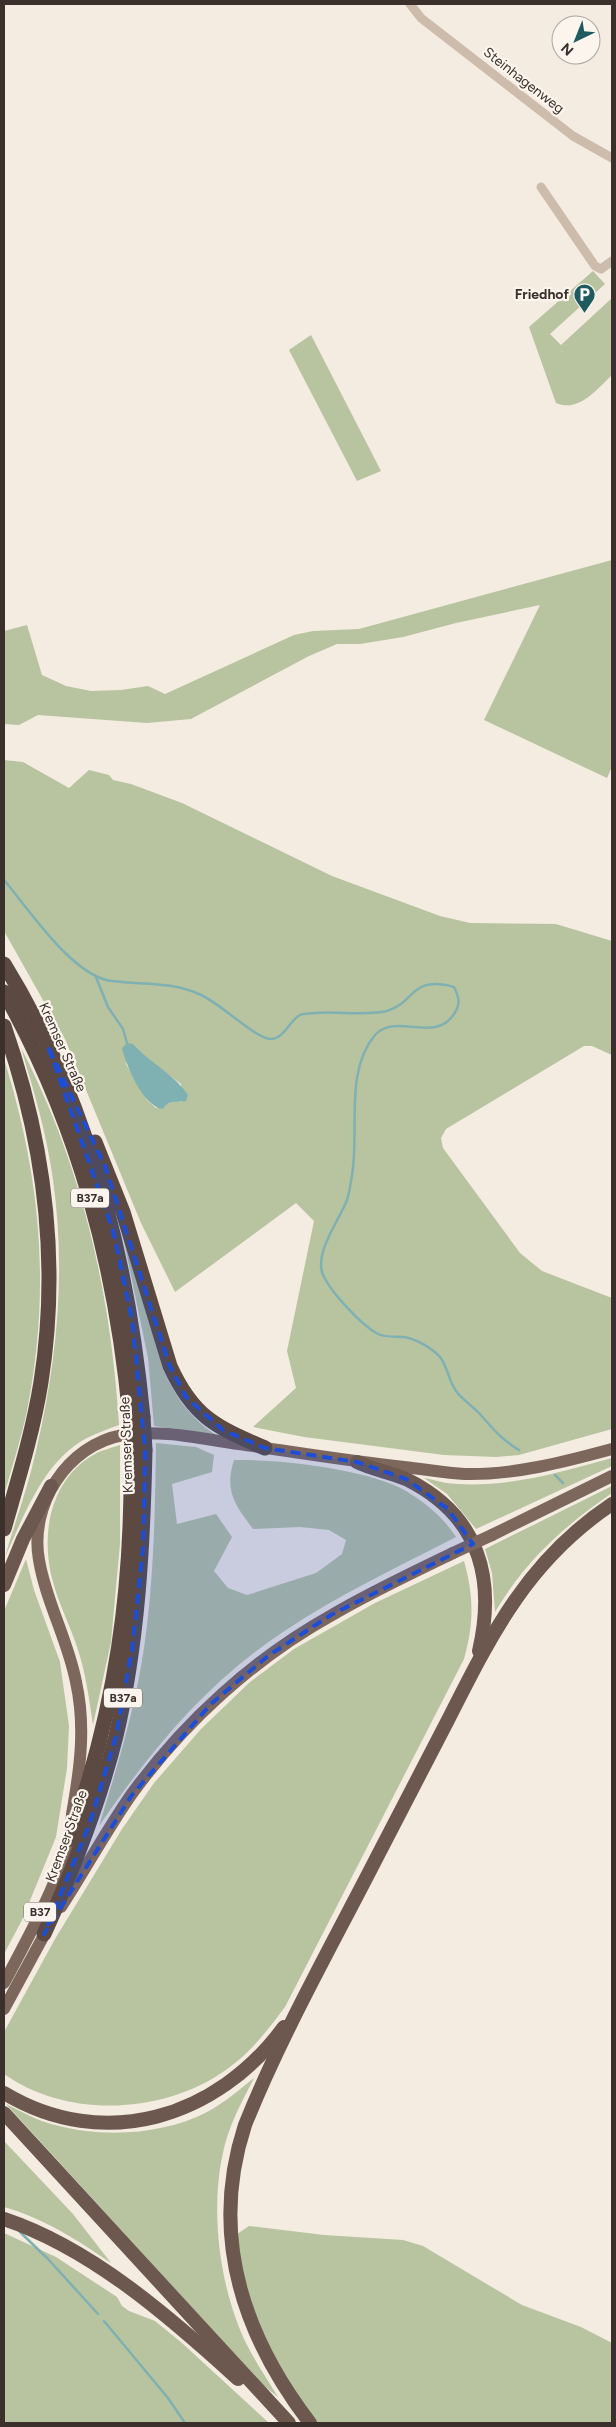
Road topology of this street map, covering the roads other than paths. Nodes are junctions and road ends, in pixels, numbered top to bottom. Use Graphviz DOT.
graph roads {
  1 [pos="410,4"];
  2 [pos="612,158"];
  3 [pos="541,187"];
  4 [pos="612,261"];
  5 [pos="4,964"];
  6 [pos="4,992"];
  7 [pos="4,1026"];
  8 [pos="49,1049"];
  9 [pos="137,1417"];
  10 [pos="265,1448"];
  11 [pos="612,1448"];
  12 [pos="138,1451"];
  13 [pos="357,1462"];
  14 [pos="612,1476"];
  15 [pos="51,1486"];
  16 [pos="612,1504"];
  17 [pos="4,1529"];
  18 [pos="4,1585"];
  19 [pos="476,1664"];
  20 [pos="70,1839"];
  21 [pos="44,1934"];
  22 [pos="4,1983"];
  23 [pos="304,1998"];
  24 [pos="4,2009"];
  25 [pos="4,2093"];
  26 [pos="4,2113"];
  27 [pos="4,2219"];
  28 [pos="288,2423"];
  29 [pos="310,2423"];
  1 -- 2 [label="street, Steinhagenweg"];
  3 -- 4 [label="street"];
  5 -- 8 [label="highway, Kremser Straße / B37a"];
  6 -- 9 [label="highway, Kremser Straße / B37a"];
  7 -- 17 [label="highway"];
  8 -- 9 [label="highway, Kremser Straße / B37a"];
  8 -- 10 [label="highway"];
  9 -- 12 [label="highway, Kremser Straße / B37a, bridge"];
  10 -- 13 [label="main road"];
  10 -- 15 [label="main road"];
  11 -- 13 [label="main road"];
  12 -- 20 [label="highway, Kremser Straße / B37a"];
  12 -- 21 [label="highway, Kremser Straße / B37a"];
  13 -- 19 [label="highway"];
  14 -- 21 [label="main road, bridge"];
  15 -- 18 [label="highway"];
  15 -- 20 [label="main road"];
  16 -- 19 [label="highway"];
  19 -- 23 [label="highway"];
  20 -- 22 [label="main road, B37"];
  21 -- 24 [label="main road, B37"];
  23 -- 25 [label="highway"];
  23 -- 29 [label="highway"];
  26 -- 28 [label="highway"];
  27 -- 28 [label="highway"];
}
